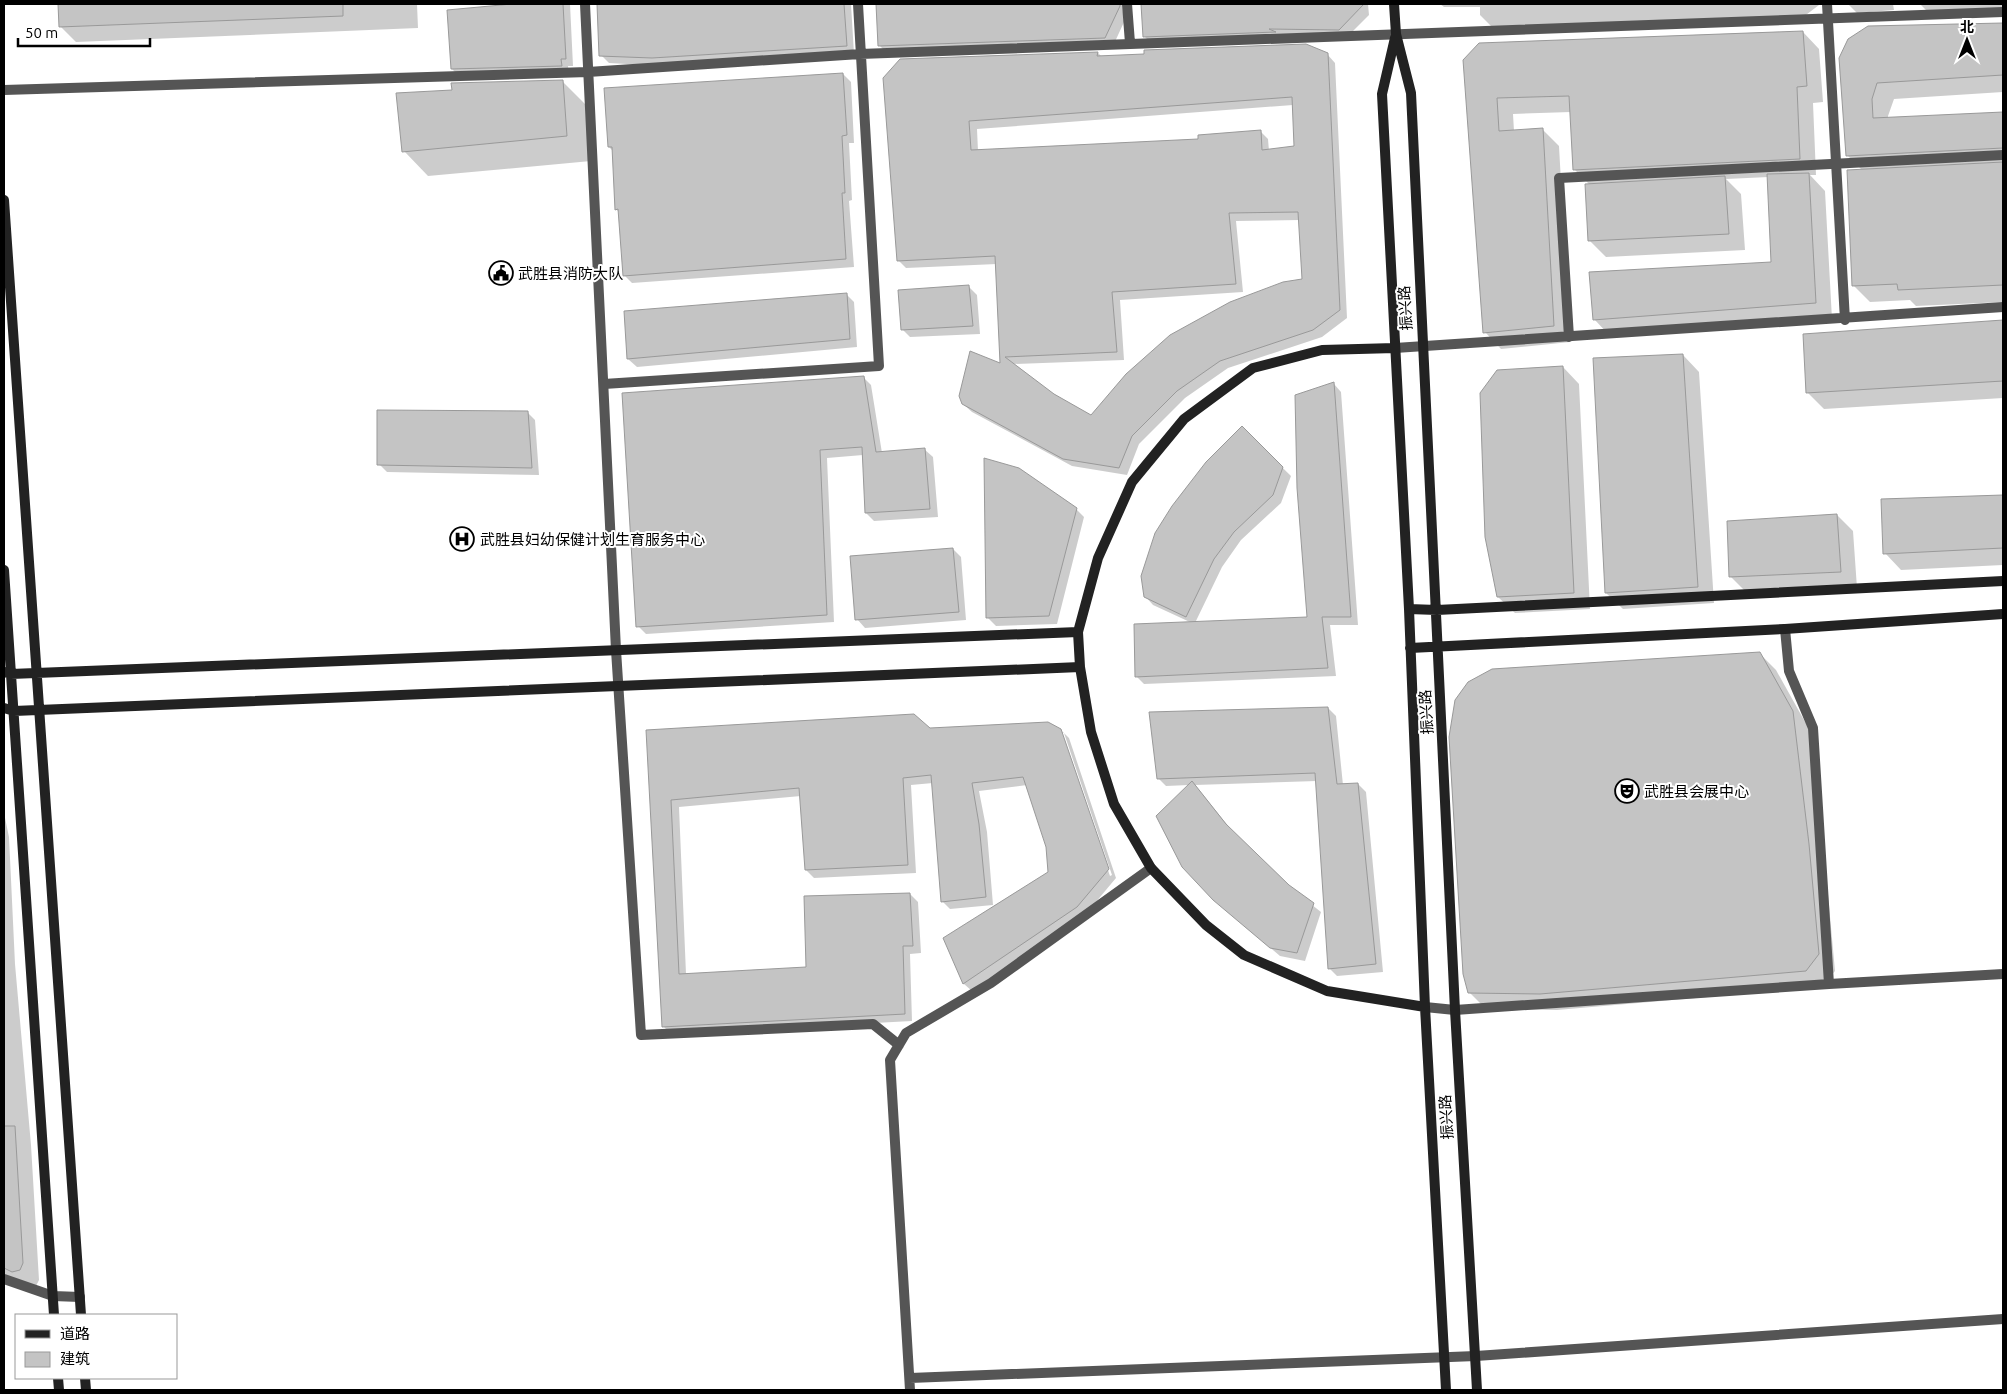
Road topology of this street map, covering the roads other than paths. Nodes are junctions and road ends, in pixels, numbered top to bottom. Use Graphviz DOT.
graph roads {
  1 [pos="585,4"];
  2 [pos="858,4"];
  3 [pos="1128,4"];
  4 [pos="1394,4"];
  5 [pos="1827,4"];
  6 [pos="2003,12"];
  7 [pos="1828,18"];
  8 [pos="1396,34"];
  9 [pos="1130,43"];
  10 [pos="860,54"];
  11 [pos="588,72"];
  12 [pos="4,90"];
  13 [pos="2003,155"];
  14 [pos="1836,164"];
  15 [pos="4,200"];
  16 [pos="2003,308"];
  17 [pos="1845,320"];
  18 [pos="1569,337"];
  19 [pos="1422,346"];
  20 [pos="1395,348"];
  21 [pos="604,384"];
  22 [pos="4,570"];
  23 [pos="2003,581"];
  24 [pos="1409,608"];
  25 [pos="1437,610"];
  26 [pos="2003,614"];
  27 [pos="1785,629"];
  28 [pos="1078,632"];
  29 [pos="1438,646"];
  30 [pos="1410,648"];
  31 [pos="616,650"];
  32 [pos="1080,667"];
  33 [pos="36,672"];
  34 [pos="8,673"];
  35 [pos="619,688"];
  36 [pos="40,708"];
  37 [pos="9,710"];
  38 [pos="1151,868"];
  39 [pos="2003,974"];
  40 [pos="1829,984"];
  41 [pos="1425,1007"];
  42 [pos="1455,1010"];
  43 [pos="899,1045"];
  44 [pos="4,1278"];
  45 [pos="53,1296"];
  46 [pos="80,1297"];
  47 [pos="54,1314"];
  48 [pos="81,1314"];
  49 [pos="2003,1319"];
  50 [pos="1476,1356"];
  51 [pos="1445,1357"];
  52 [pos="910,1378"];
  53 [pos="910,1390"];
  54 [pos="1446,1390"];
  55 [pos="1477,1390"];
  1 -- 11 [label="street"];
  2 -- 10 [label="street"];
  3 -- 9 [label="street"];
  4 -- 8 [label="main road, 振兴路"];
  5 -- 7 [label="street"];
  6 -- 7 [label="street"];
  7 -- 8 [label="street"];
  7 -- 14 [label="street"];
  8 -- 9 [label="street"];
  8 -- 19 [label="main road, 振兴路"];
  8 -- 20 [label="main road, 振兴路"];
  9 -- 10 [label="street"];
  10 -- 11 [label="street"];
  10 -- 21 [label="street"];
  11 -- 12 [label="street"];
  11 -- 21 [label="street"];
  13 -- 14 [label="street"];
  14 -- 17 [label="street"];
  14 -- 18 [label="street"];
  15 -- 33 [label="main road"];
  16 -- 17 [label="street"];
  17 -- 18 [label="street"];
  18 -- 19 [label="street"];
  19 -- 20 [label="street"];
  19 -- 25 [label="main road, 振兴路"];
  20 -- 24 [label="main road, 振兴路"];
  20 -- 28 [label="main road"];
  21 -- 31 [label="street"];
  22 -- 34 [label="main road"];
  23 -- 25 [label="main road"];
  24 -- 25 [label="main road"];
  24 -- 30 [label="main road, 振兴路"];
  25 -- 29 [label="main road, 振兴路"];
  26 -- 27 [label="main road"];
  27 -- 29 [label="main road"];
  27 -- 40 [label="street"];
  28 -- 31 [label="main road"];
  28 -- 32 [label="main road"];
  29 -- 30 [label="main road"];
  29 -- 42 [label="main road, 振兴路"];
  30 -- 41 [label="main road, 振兴路"];
  31 -- 33 [label="main road"];
  31 -- 35 [label="street"];
  32 -- 35 [label="main road"];
  32 -- 38 [label="main road"];
  33 -- 34 [label="main road"];
  33 -- 36 [label="main road"];
  34 -- 37 [label="main road"];
  35 -- 36 [label="main road"];
  35 -- 43 [label="street"];
  36 -- 37 [label="main road"];
  36 -- 46 [label="main road"];
  37 -- 45 [label="main road"];
  38 -- 41 [label="main road"];
  38 -- 43 [label="street"];
  39 -- 40 [label="street"];
  40 -- 42 [label="street"];
  41 -- 42 [label="street"];
  41 -- 51 [label="main road, 振兴路"];
  42 -- 50 [label="main road, 振兴路"];
  43 -- 52 [label="street"];
  44 -- 45 [label="street"];
  45 -- 46 [label="street"];
  45 -- 47 [label="main road"];
  46 -- 48 [label="main road"];
  49 -- 50 [label="street"];
  50 -- 51 [label="street"];
  50 -- 55 [label="main road, 振兴路"];
  51 -- 52 [label="street"];
  51 -- 54 [label="main road, 振兴路"];
  52 -- 53 [label="street"];
}
